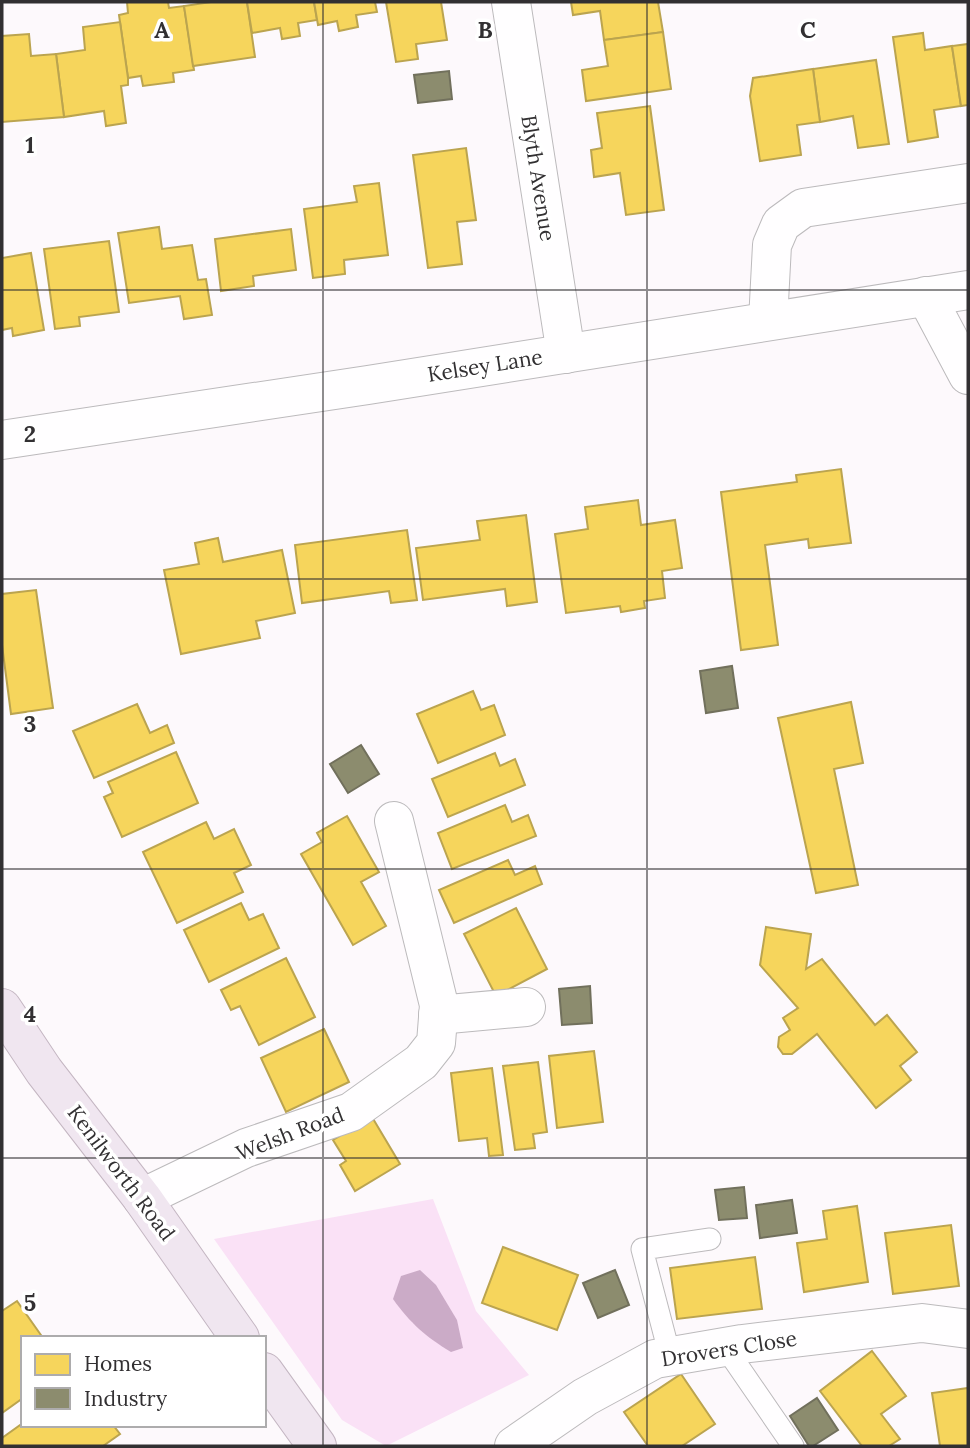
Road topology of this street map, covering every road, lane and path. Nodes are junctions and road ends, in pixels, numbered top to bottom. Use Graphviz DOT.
graph roads {
  1 [pos="511,2"];
  2 [pos="968,183"];
  3 [pos="968,290"];
  4 [pos="926,296"];
  5 [pos="768,321"];
  6 [pos="566,354"];
  7 [pos="968,375"];
  8 [pos="2,440"];
  9 [pos="394,821"];
  10 [pos="526,1007"];
  11 [pos="2,1008"];
  12 [pos="438,1015"];
  13 [pos="142,1198"];
  14 [pos="710,1239"];
  15 [pos="968,1329"];
  16 [pos="239,1336"];
  17 [pos="725,1347"];
  18 [pos="670,1356"];
  19 [pos="266,1375"];
  20 [pos="317,1446"];
  21 [pos="514,1446"];
  22 [pos="793,1446"];
  1 -- 6 [label="street, Blyth Avenue"];
  2 -- 5 [label="street"];
  3 -- 4 [label="street, Kelsey Lane"];
  4 -- 5 [label="street, Kelsey Lane"];
  4 -- 7 [label="street"];
  5 -- 6 [label="street, Kelsey Lane"];
  6 -- 8 [label="street, Kelsey Lane"];
  9 -- 12 [label="street, Welsh Road"];
  10 -- 12 [label="street"];
  11 -- 13 [label="highway, Kenilworth Road"];
  12 -- 13 [label="street, Welsh Road"];
  13 -- 16 [label="highway, Kenilworth Road"];
  14 -- 18 [label="lane"];
  15 -- 17 [label="street, Drovers Close"];
  17 -- 18 [label="street, Drovers Close"];
  17 -- 22 [label="lane"];
  18 -- 21 [label="street, Drovers Close"];
  19 -- 20 [label="highway"];
}
